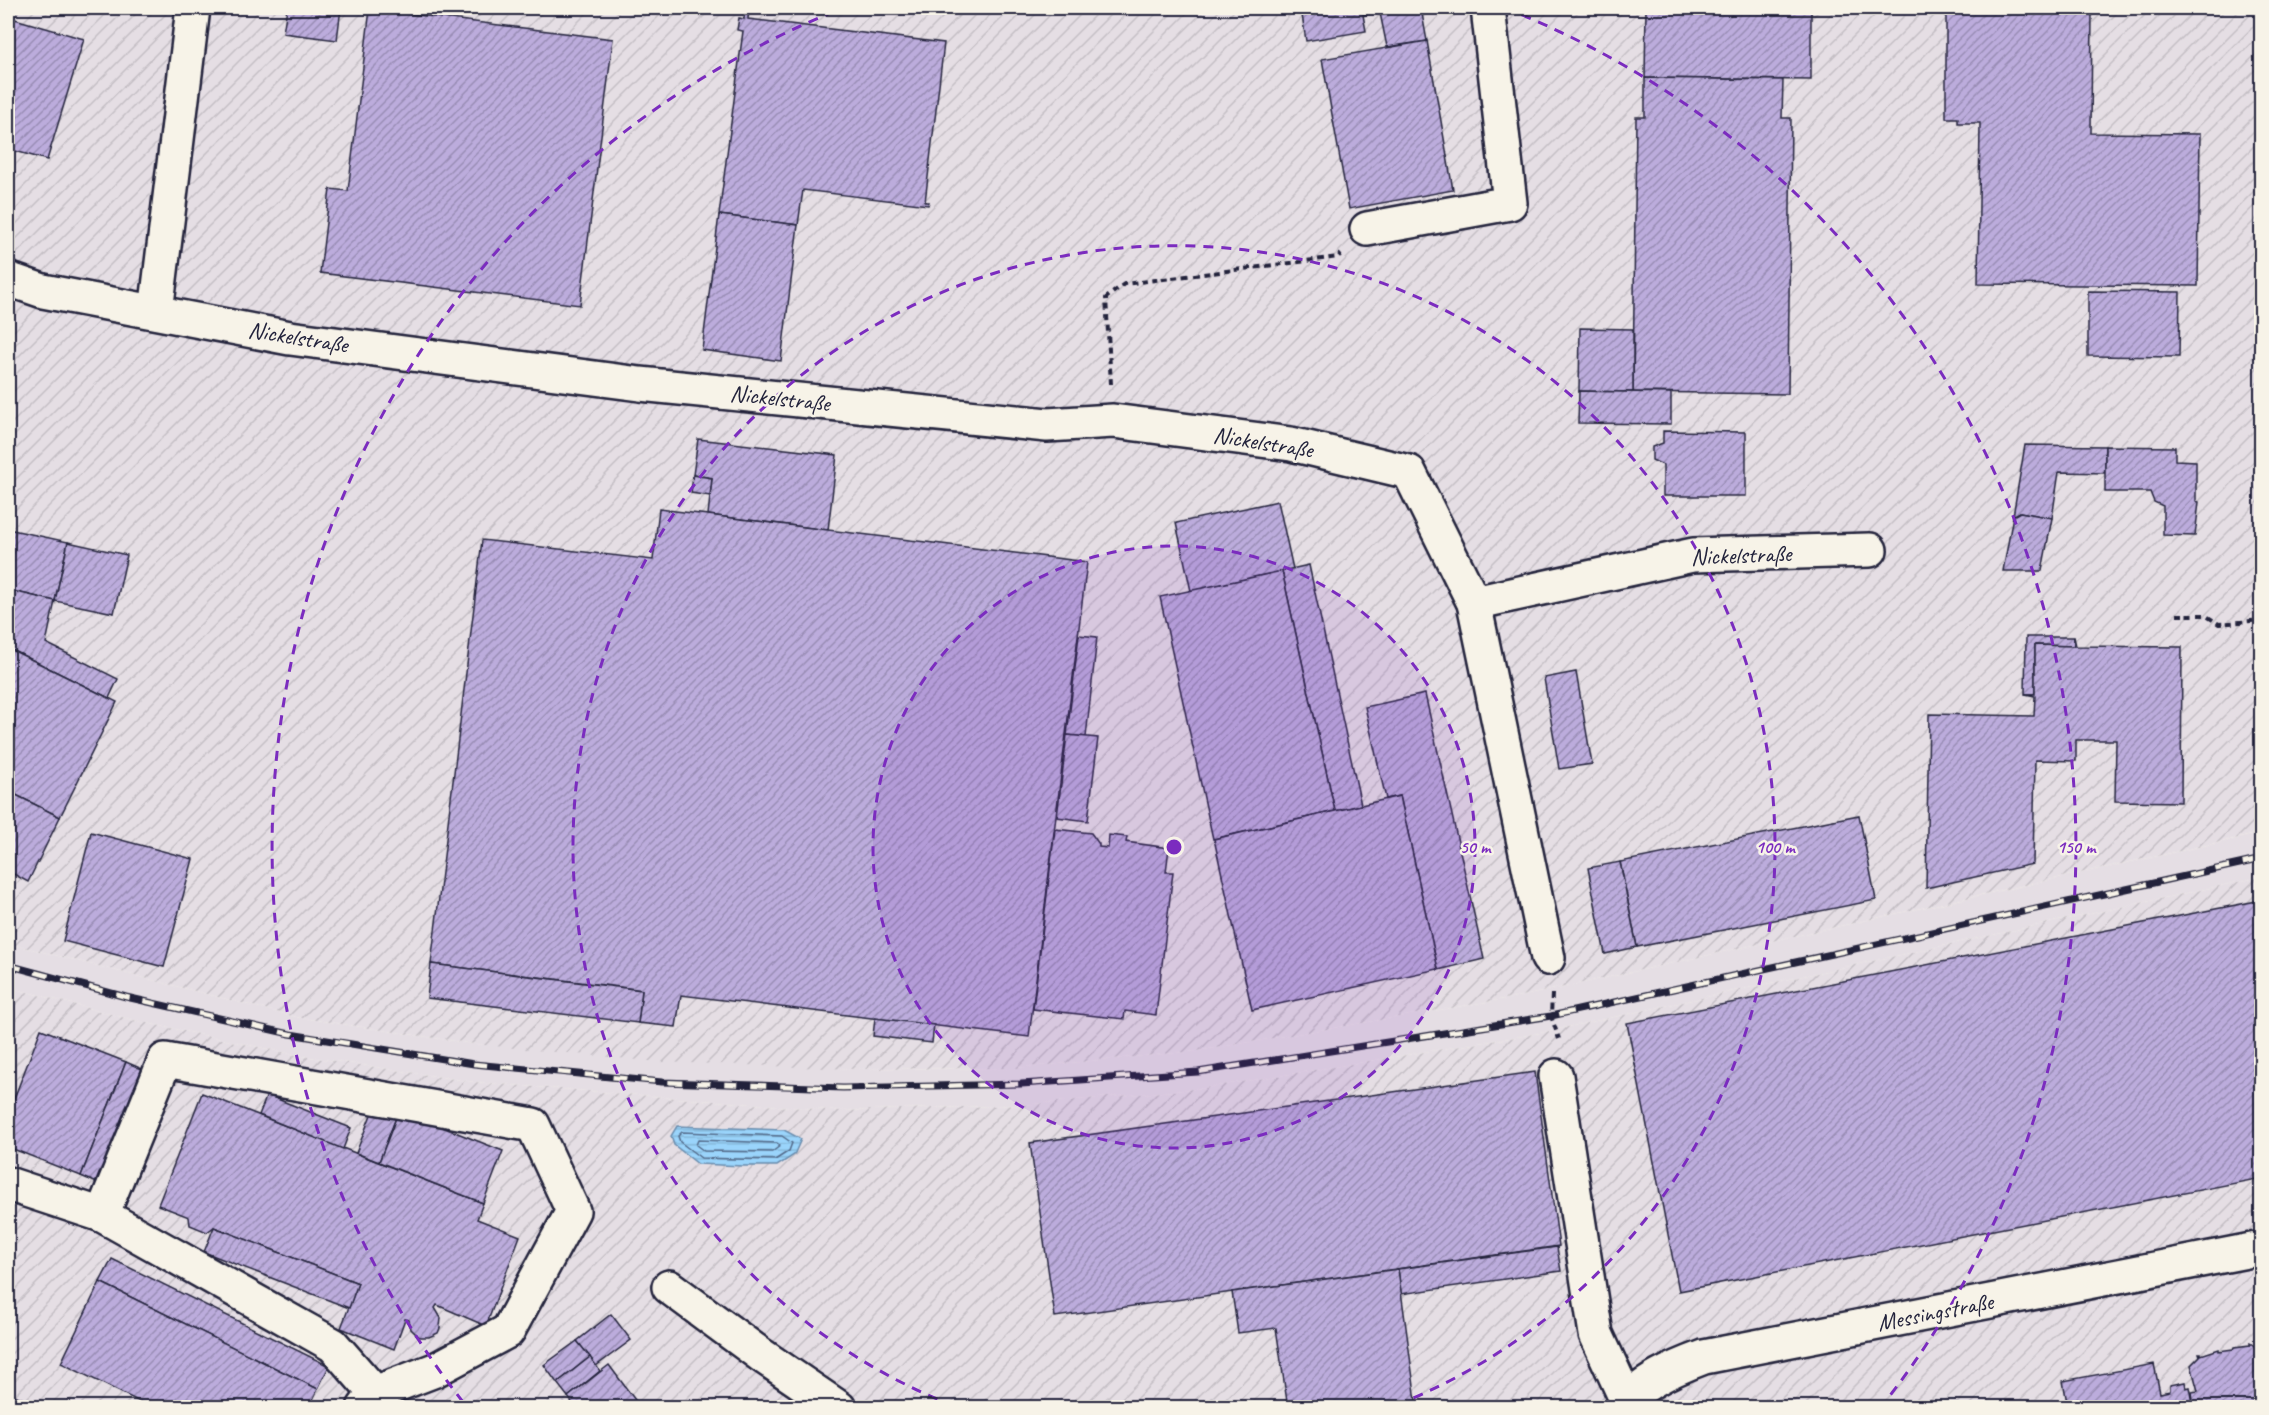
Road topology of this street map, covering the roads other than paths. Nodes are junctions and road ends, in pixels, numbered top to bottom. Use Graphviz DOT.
graph roads {
  1 [pos="193,8"];
  2 [pos="1488,8"];
  3 [pos="1367,229"];
  4 [pos="8,279"];
  5 [pos="156,312"];
  6 [pos="1870,550"];
  7 [pos="1474,603"];
  8 [pos="1548,958"];
  9 [pos="1556,1076"];
  10 [pos="8,1184"];
  11 [pos="102,1215"];
  12 [pos="2262,1248"];
  13 [pos="669,1287"];
  14 [pos="370,1400"];
  15 [pos="1626,1404"];
  16 [pos="839,1407"];
  1 -- 5 [label="street"];
  2 -- 3 [label="street"];
  4 -- 5 [label="street, Nickelstraße"];
  5 -- 7 [label="street, Nickelstraße"];
  6 -- 7 [label="street, Nickelstraße"];
  7 -- 8 [label="street, Nickelstraße"];
  9 -- 15 [label="street"];
  10 -- 11 [label="street"];
  11 -- 14 [label="street"];
  11 -- 14 [label="street"];
  12 -- 15 [label="street, Messingstraße"];
  13 -- 16 [label="street"];
}
